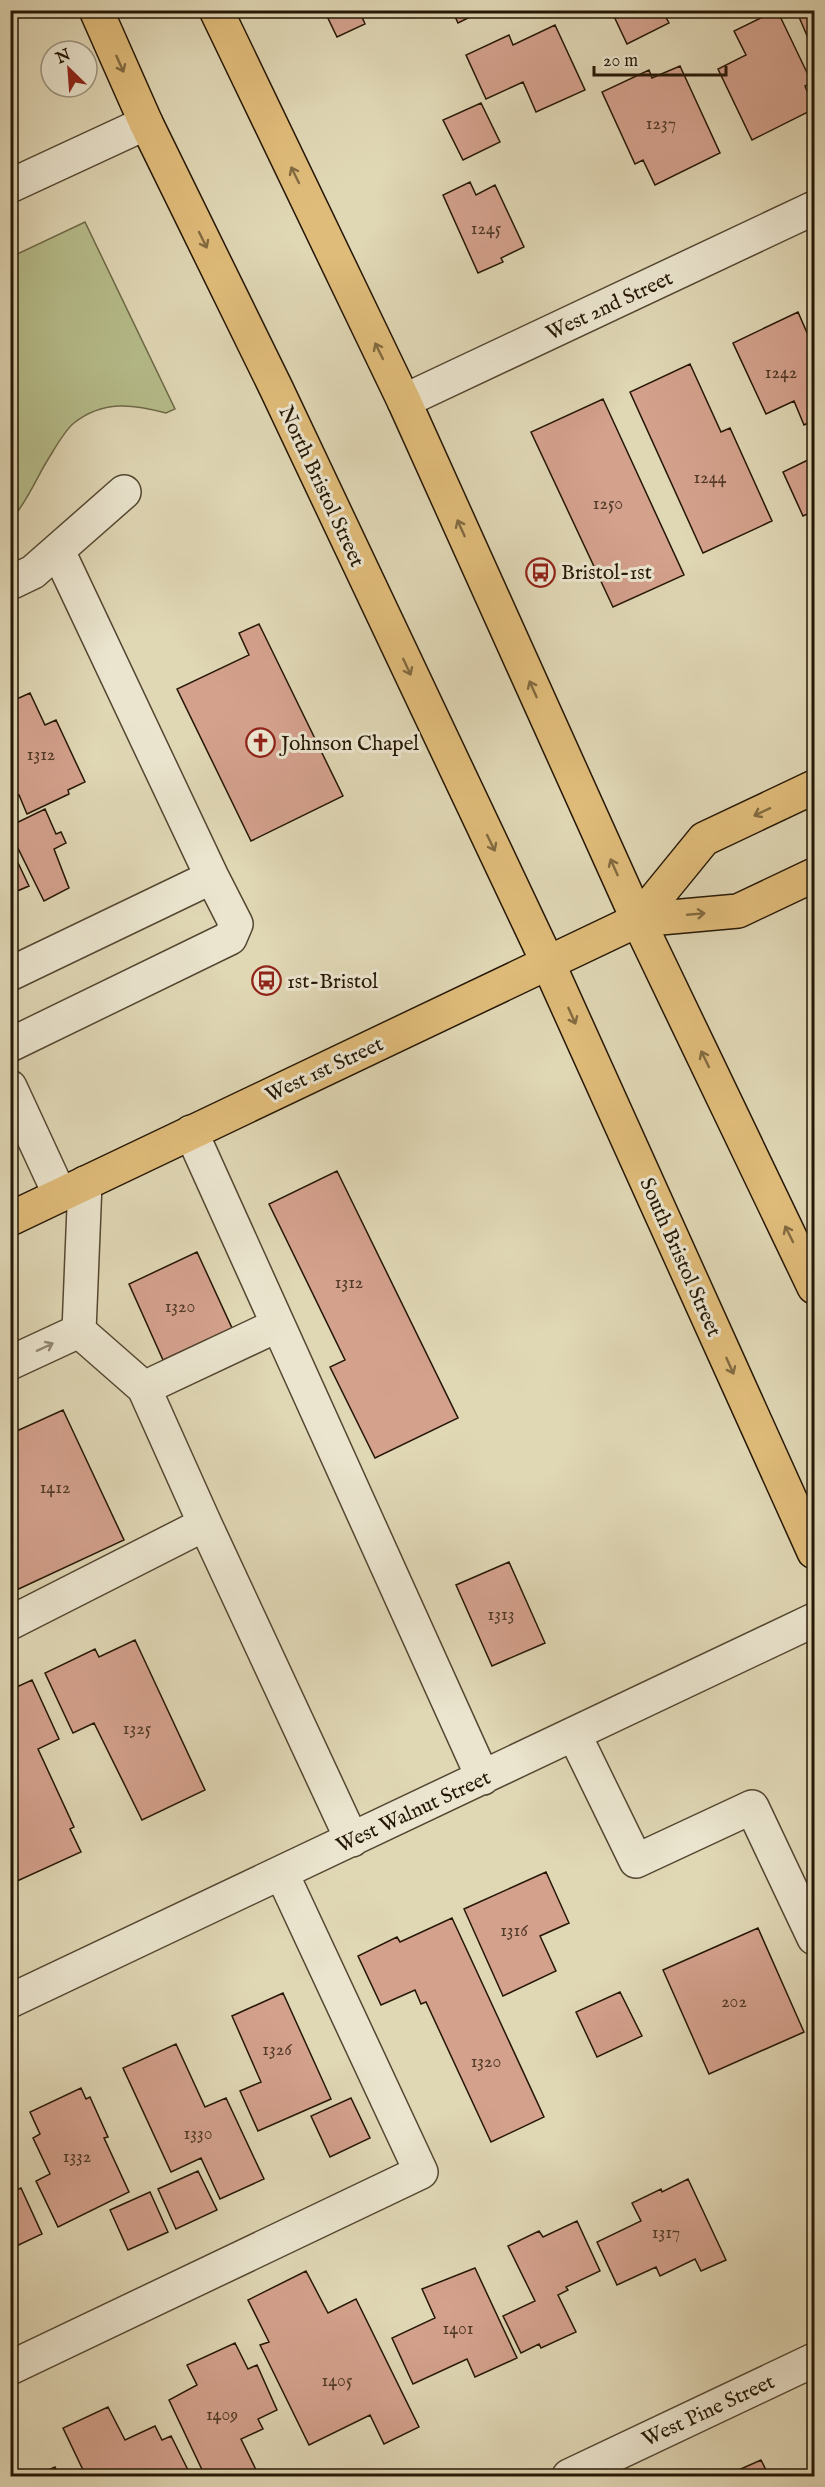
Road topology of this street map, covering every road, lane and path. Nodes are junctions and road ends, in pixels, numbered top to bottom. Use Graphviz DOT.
graph roads {
  1 [pos="96,10"];
  2 [pos="216,10"];
  3 [pos="146,123"];
  4 [pos="10,186"];
  5 [pos="814,208"];
  6 [pos="404,401"];
  7 [pos="124,492"];
  8 [pos="58,551"];
  9 [pos="10,583"];
  10 [pos="814,787"];
  11 [pos="814,875"];
  12 [pos="212,877"];
  13 [pos="638,920"];
  14 [pos="548,963"];
  15 [pos="10,974"];
  16 [pos="10,1045"];
  17 [pos="10,1087"];
  18 [pos="191,1132"];
  19 [pos="73,1189"];
  20 [pos="10,1219"];
  21 [pos="814,1287"];
  22 [pos="278,1325"];
  23 [pos="79,1331"];
  24 [pos="10,1363"];
  25 [pos="144,1388"];
  26 [pos="205,1524"];
  27 [pos="814,1552"];
  28 [pos="814,1620"];
  29 [pos="10,1623"];
  30 [pos="574,1734"];
  31 [pos="483,1778"];
  32 [pos="352,1840"];
  33 [pos="282,1874"];
  34 [pos="814,1938"];
  35 [pos="10,2001"];
  36 [pos="814,2360"];
  37 [pos="10,2368"];
  38 [pos="568,2476"];
  1 -- 3 [label="main road, North Bristol Street, one-way"];
  6 -- 2 [label="main road, one-way"];
  3 -- 4 [label="street"];
  3 -- 14 [label="main road, North Bristol Street, one-way"];
  5 -- 6 [label="street, West 2nd Street"];
  13 -- 6 [label="main road, one-way"];
  7 -- 8 [label="street"];
  8 -- 9 [label="street"];
  8 -- 12 [label="street"];
  10 -- 13 [label="main road, West 1st Street, one-way"];
  13 -- 11 [label="main road, West 1st Street, one-way"];
  12 -- 15 [label="street"];
  12 -- 16 [label="street"];
  13 -- 14 [label="main road, West 1st Street"];
  21 -- 13 [label="main road, one-way"];
  14 -- 18 [label="main road, West 1st Street"];
  14 -- 27 [label="main road, South Bristol Street, one-way"];
  17 -- 19 [label="street"];
  18 -- 19 [label="main road, West 1st Street"];
  18 -- 22 [label="street"];
  19 -- 20 [label="main road, West 1st Street"];
  19 -- 23 [label="street"];
  22 -- 25 [label="street"];
  22 -- 31 [label="street"];
  24 -- 23 [label="street, one-way"];
  23 -- 25 [label="street"];
  25 -- 26 [label="street"];
  26 -- 29 [label="street"];
  26 -- 32 [label="street"];
  28 -- 30 [label="street, West Walnut Street"];
  30 -- 31 [label="street, West Walnut Street"];
  30 -- 34 [label="street"];
  31 -- 32 [label="street, West Walnut Street"];
  32 -- 33 [label="street, West Walnut Street"];
  33 -- 35 [label="street, West Walnut Street"];
  33 -- 37 [label="street"];
  36 -- 38 [label="street, West Pine Street"];
}
